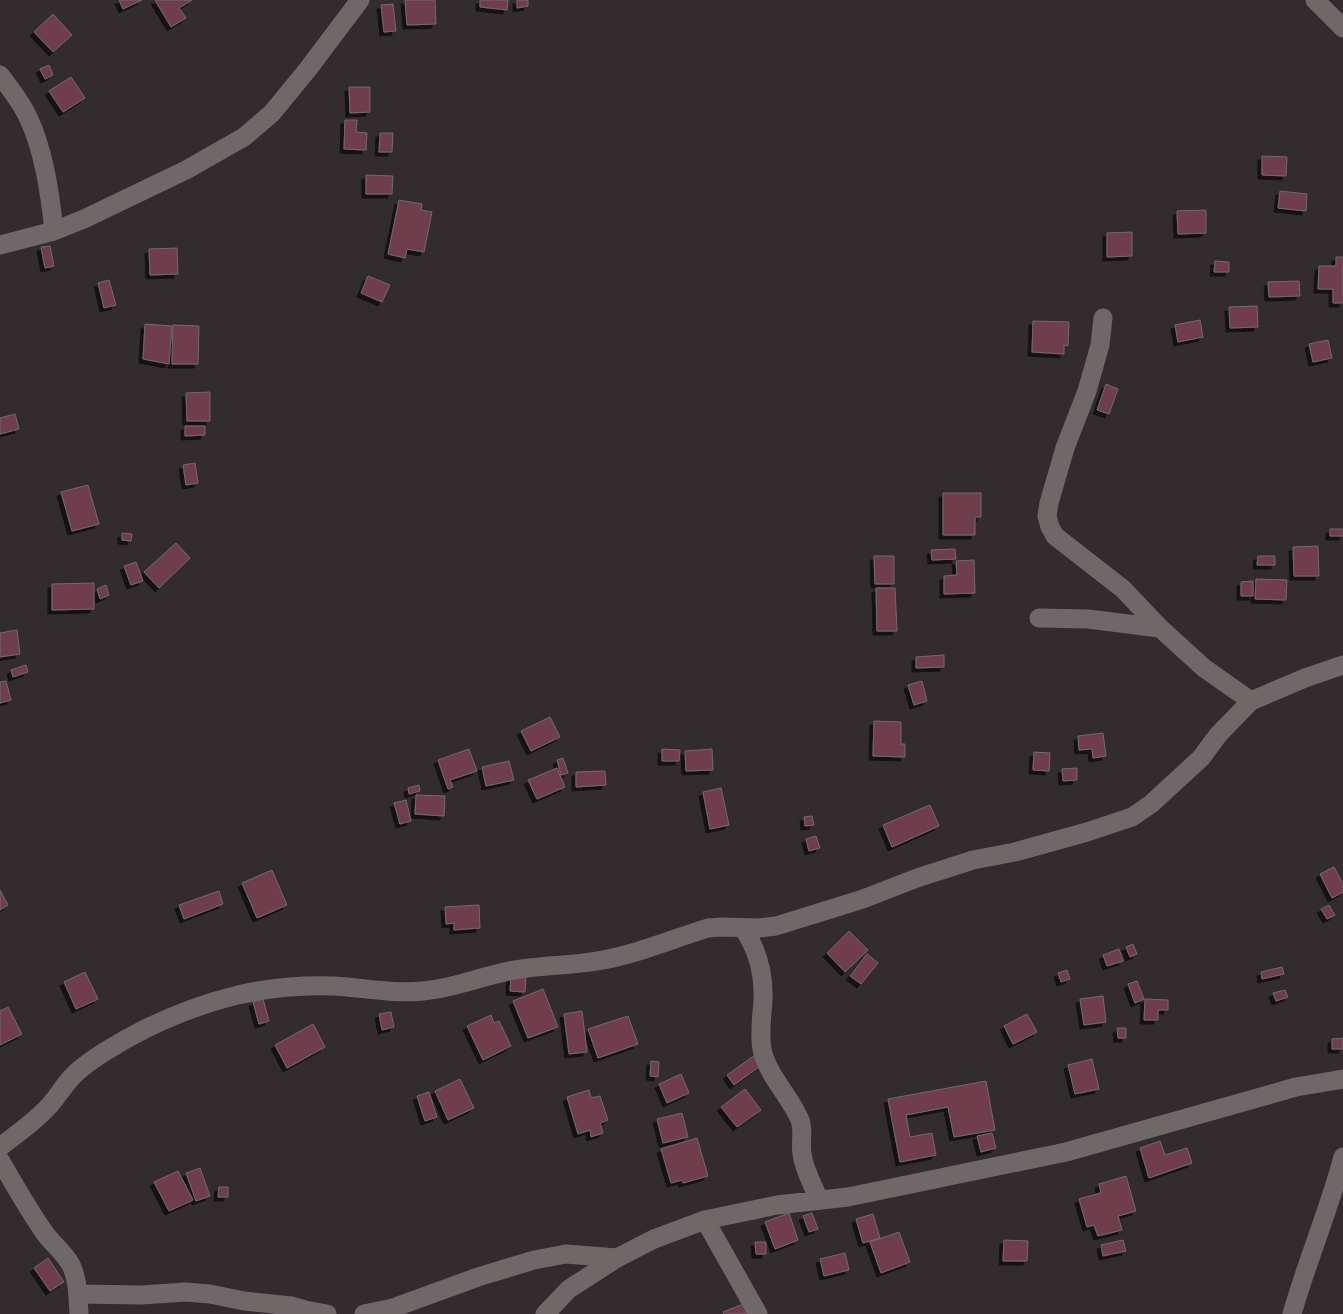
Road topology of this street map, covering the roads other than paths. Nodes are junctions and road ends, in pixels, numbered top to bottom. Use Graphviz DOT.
graph roads {
  1 [pos="360,0"];
  2 [pos="1315,0"];
  3 [pos="1343,28"];
  4 [pos="0,75"];
  5 [pos="54,231"];
  6 [pos="0,245"];
  7 [pos="1102,318"];
  8 [pos="1039,618"];
  9 [pos="1160,628"];
  10 [pos="1343,665"];
  11 [pos="1251,701"];
  12 [pos="743,928"];
  13 [pos="1343,1079"];
  14 [pos="0,1147"];
  15 [pos="1343,1158"];
  16 [pos="0,1160"];
  17 [pos="819,1200"];
  18 [pos="705,1220"];
  19 [pos="617,1258"];
  20 [pos="78,1294"];
  21 [pos="79,1314"];
  22 [pos="327,1314"];
  23 [pos="364,1314"];
  24 [pos="545,1314"];
  25 [pos="758,1314"];
  26 [pos="1292,1314"];
  1 -- 5 [label="street"];
  2 -- 3 [label="street"];
  4 -- 5 [label="street"];
  5 -- 6 [label="street"];
  7 -- 9 [label="street"];
  8 -- 9 [label="street"];
  9 -- 11 [label="street"];
  10 -- 11 [label="street"];
  11 -- 12 [label="street"];
  12 -- 14 [label="street"];
  12 -- 17 [label="street"];
  13 -- 17 [label="street"];
  15 -- 26 [label="street"];
  16 -- 20 [label="street"];
  17 -- 18 [label="street"];
  18 -- 19 [label="street"];
  18 -- 25 [label="street"];
  19 -- 23 [label="street"];
  19 -- 24 [label="street"];
  20 -- 21 [label="street"];
  20 -- 22 [label="street"];
}
